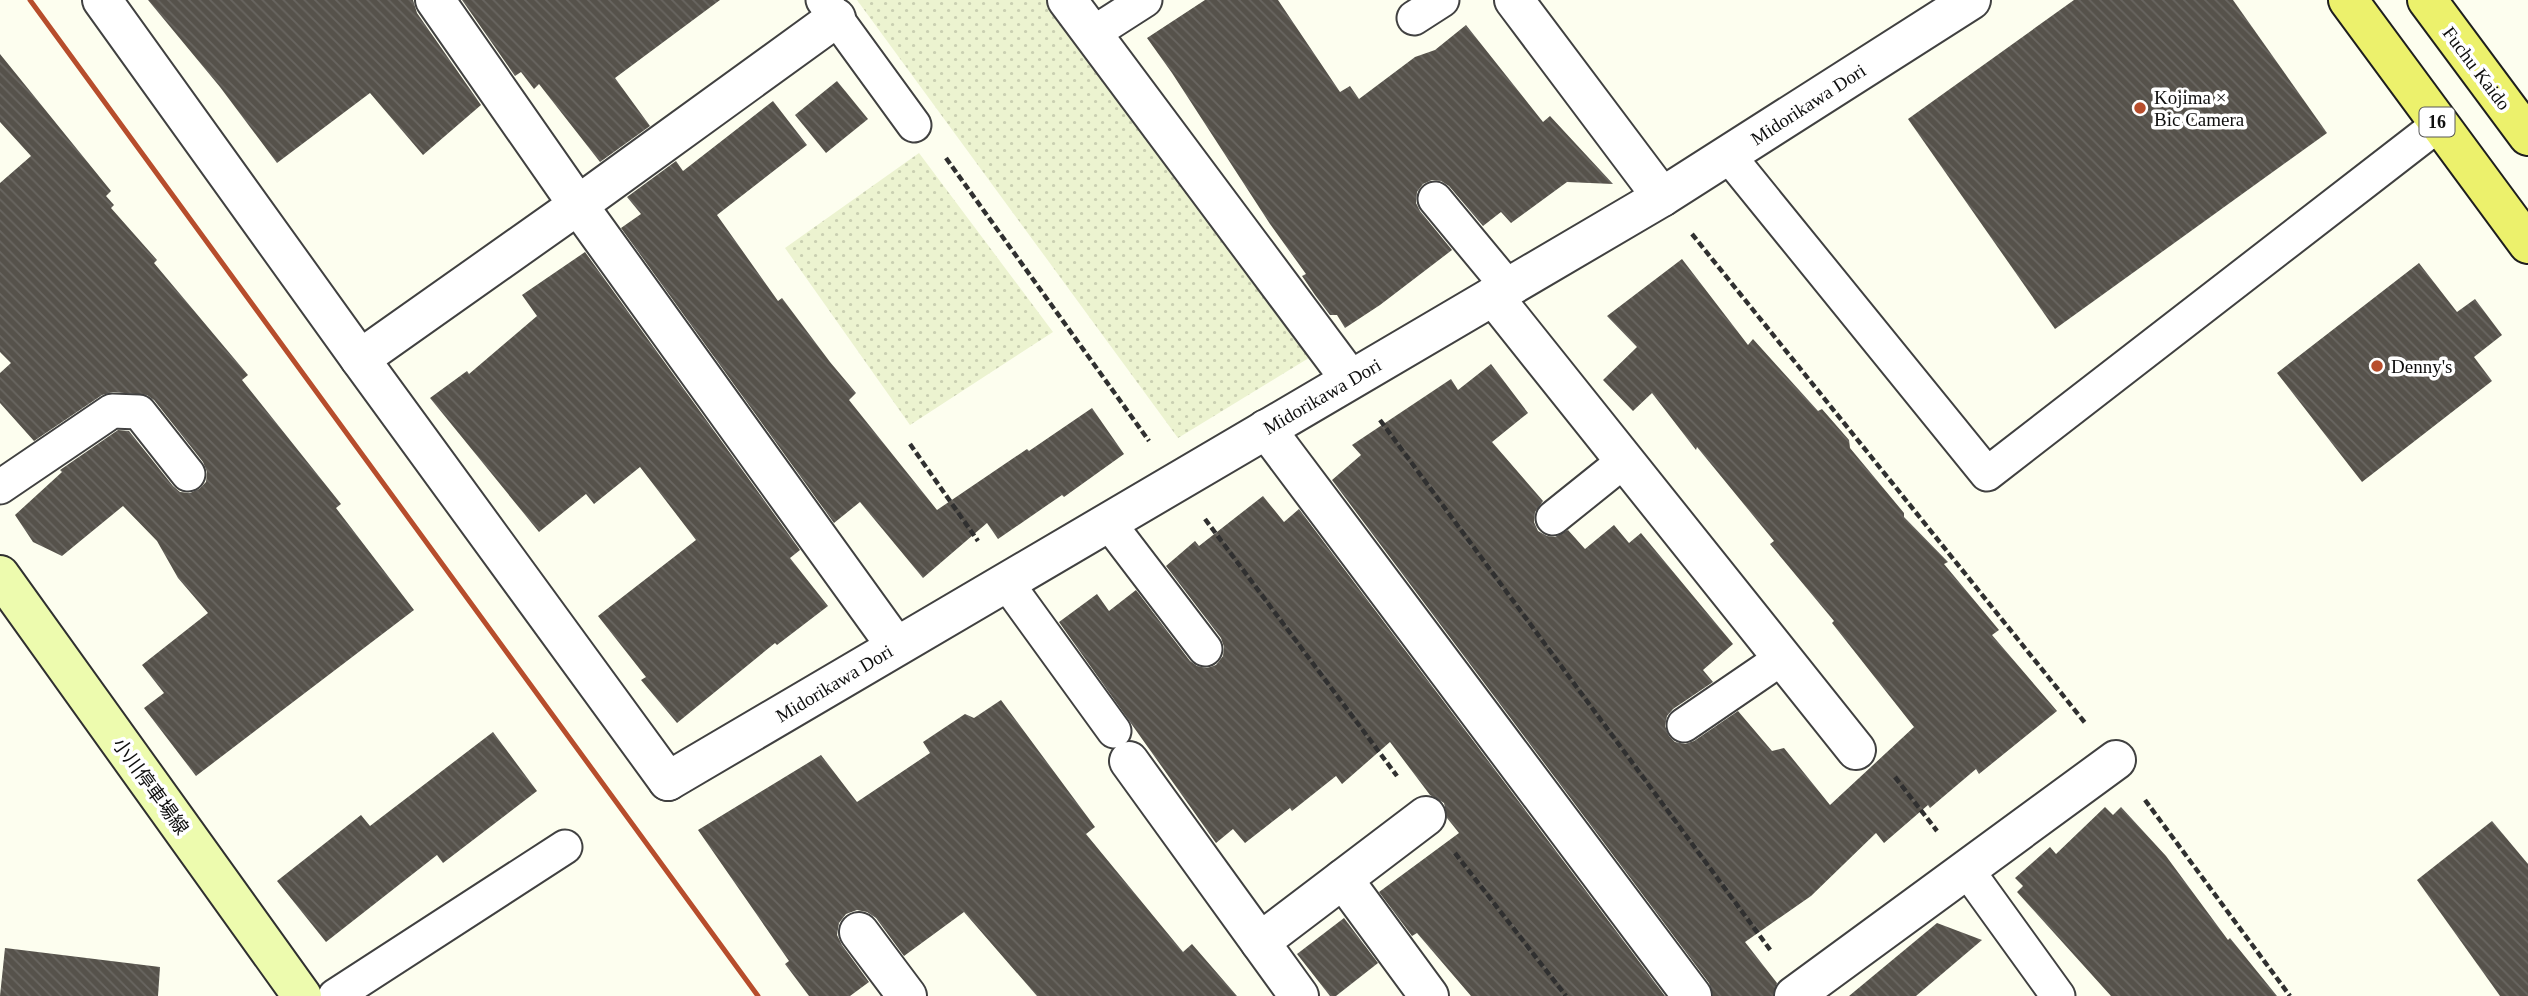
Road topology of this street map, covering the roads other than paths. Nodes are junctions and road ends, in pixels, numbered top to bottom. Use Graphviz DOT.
graph roads {
  1 [pos="102,0"];
  2 [pos="435,0"];
  3 [pos="1067,0"];
  4 [pos="1145,0"];
  5 [pos="1442,0"];
  6 [pos="1514,0"];
  7 [pos="1971,0"];
  8 [pos="2348,0"];
  9 [pos="2427,0"];
  10 [pos="830,9"];
  11 [pos="1414,18"];
  12 [pos="1093,34"];
  13 [pos="2438,124"];
  14 [pos="915,125"];
  15 [pos="2528,136"];
  16 [pos="1728,155"];
  17 [pos="1662,197"];
  18 [pos="1435,199"];
  19 [pos="578,205"];
  20 [pos="2528,244"];
  21 [pos="1500,291"];
  22 [pos="360,359"];
  23 [pos="1350,379"];
  24 [pos="1266,429"];
  25 [pos="1624,461"];
  26 [pos="188,474"];
  27 [pos="0,487"];
  28 [pos="1553,517"];
  29 [pos="1108,522"];
  30 [pos="0,576"];
  31 [pos="1006,582"];
  32 [pos="896,646"];
  33 [pos="1205,649"];
  34 [pos="1782,658"];
  35 [pos="1684,725"];
  36 [pos="1121,746"];
  37 [pos="1856,750"];
  38 [pos="2116,761"];
  39 [pos="1426,816"];
  40 [pos="565,847"];
  41 [pos="1967,870"];
  42 [pos="1343,878"];
  43 [pos="859,932"];
  44 [pos="1260,942"];
  45 [pos="1797,994"];
  46 [pos="302,996"];
  47 [pos="335,996"];
  48 [pos="907,996"];
  49 [pos="1299,996"];
  50 [pos="1429,996"];
  51 [pos="1692,996"];
  52 [pos="2058,996"];
  1 -- 22 [label="street"];
  2 -- 19 [label="street"];
  3 -- 12 [label="street"];
  4 -- 12 [label="lane"];
  5 -- 11 [label="lane"];
  6 -- 17 [label="street"];
  7 -- 16 [label="street, Midorikawa Dori"];
  8 -- 13 [label="main road, 16"];
  9 -- 15 [label="main road, Fuchu Kaido"];
  10 -- 14 [label="lane"];
  10 -- 19 [label="street"];
  12 -- 23 [label="street"];
  13 -- 16 [label="lane"];
  13 -- 20 [label="main road, 16"];
  16 -- 17 [label="street, Midorikawa Dori"];
  17 -- 21 [label="street, Midorikawa Dori"];
  18 -- 21 [label="lane"];
  19 -- 22 [label="street"];
  19 -- 32 [label="street"];
  21 -- 23 [label="street, Midorikawa Dori"];
  21 -- 25 [label="street"];
  22 -- 32 [label="street, Midorikawa Dori"];
  23 -- 24 [label="street, Midorikawa Dori"];
  24 -- 29 [label="street, Midorikawa Dori"];
  24 -- 51 [label="street"];
  25 -- 28 [label="lane"];
  25 -- 34 [label="street"];
  26 -- 27 [label="lane"];
  29 -- 31 [label="street, Midorikawa Dori"];
  29 -- 33 [label="lane"];
  30 -- 46 [label="main road, 小川停車場線"];
  31 -- 32 [label="street, Midorikawa Dori"];
  31 -- 36 [label="lane"];
  34 -- 35 [label="lane"];
  34 -- 37 [label="street"];
  36 -- 44 [label="street"];
  38 -- 41 [label="street"];
  39 -- 42 [label="street"];
  40 -- 47 [label="lane"];
  41 -- 45 [label="street"];
  41 -- 52 [label="lane"];
  42 -- 44 [label="street"];
  42 -- 50 [label="street"];
  43 -- 48 [label="street"];
  44 -- 49 [label="street"];
}
